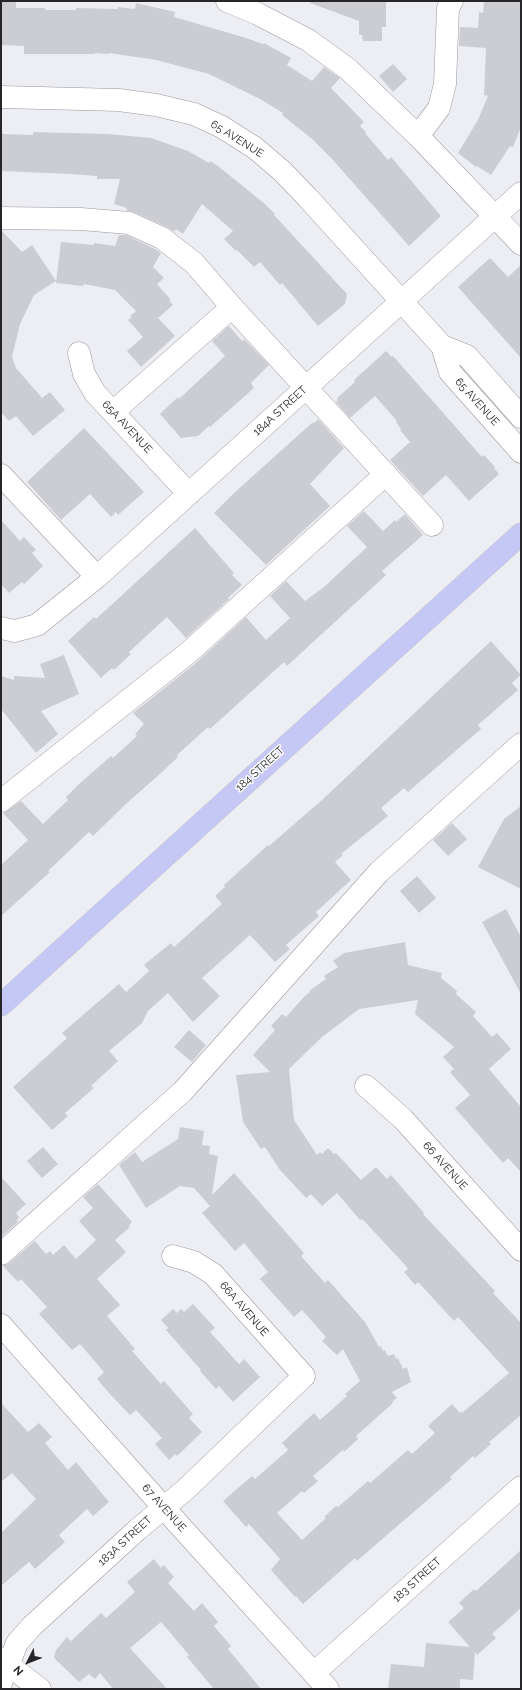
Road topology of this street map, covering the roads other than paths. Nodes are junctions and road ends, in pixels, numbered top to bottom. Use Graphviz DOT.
graph roads {
  1 [pos="227,1"];
  2 [pos="452,1"];
  3 [pos="1,97"];
  4 [pos="418,136"];
  5 [pos="521,193"];
  6 [pos="496,217"];
  7 [pos="1,218"];
  8 [pos="521,244"];
  9 [pos="402,302"];
  10 [pos="232,306"];
  11 [pos="442,346"];
  12 [pos="79,353"];
  13 [pos="306,387"];
  14 [pos="113,412"];
  15 [pos="521,417"];
  16 [pos="521,452"];
  17 [pos="386,474"];
  18 [pos="1,475"];
  19 [pos="189,494"];
  20 [pos="432,525"];
  21 [pos="521,534"];
  22 [pos="97,577"];
  23 [pos="1,628"];
  24 [pos="521,744"];
  25 [pos="1,801"];
  26 [pos="1,1004"];
  27 [pos="366,1086"];
  28 [pos="521,1250"];
  29 [pos="1,1254"];
  30 [pos="173,1256"];
  31 [pos="1,1325"];
  32 [pos="304,1376"];
  33 [pos="521,1487"];
  34 [pos="164,1508"];
  35 [pos="3,1669"];
  36 [pos="321,1681"];
  37 [pos="40,1689"];
  1 -- 4 [label="street"];
  2 -- 4 [label="street"];
  3 -- 9 [label="street, 65 AVENUE"];
  4 -- 6 [label="street"];
  5 -- 6 [label="street, 184A STREET"];
  6 -- 8 [label="street"];
  6 -- 9 [label="street, 184A STREET"];
  7 -- 10 [label="street"];
  9 -- 11 [label="street, 65 AVENUE"];
  9 -- 13 [label="street, 184A STREET"];
  10 -- 13 [label="street"];
  10 -- 14 [label="street"];
  11 -- 15 [label="street, 65 AVENUE"];
  11 -- 16 [label="street, 65 AVENUE"];
  12 -- 14 [label="street, 65A AVENUE"];
  13 -- 17 [label="street"];
  13 -- 19 [label="street, 184A STREET"];
  14 -- 19 [label="street, 65A AVENUE"];
  17 -- 20 [label="street"];
  17 -- 25 [label="street"];
  18 -- 22 [label="street"];
  19 -- 22 [label="street, 184A STREET"];
  21 -- 26 [label="main road, 184 STREET"];
  22 -- 23 [label="street, 184A STREET"];
  24 -- 29 [label="street"];
  27 -- 28 [label="street, 66 AVENUE"];
  30 -- 32 [label="street, 66A AVENUE"];
  31 -- 34 [label="street, 67 AVENUE"];
  32 -- 34 [label="street, 183A STREET"];
  33 -- 36 [label="street, 183 STREET"];
  34 -- 35 [label="street, 183A STREET"];
  34 -- 36 [label="street, 67 AVENUE"];
  35 -- 37 [label="street"];
}
